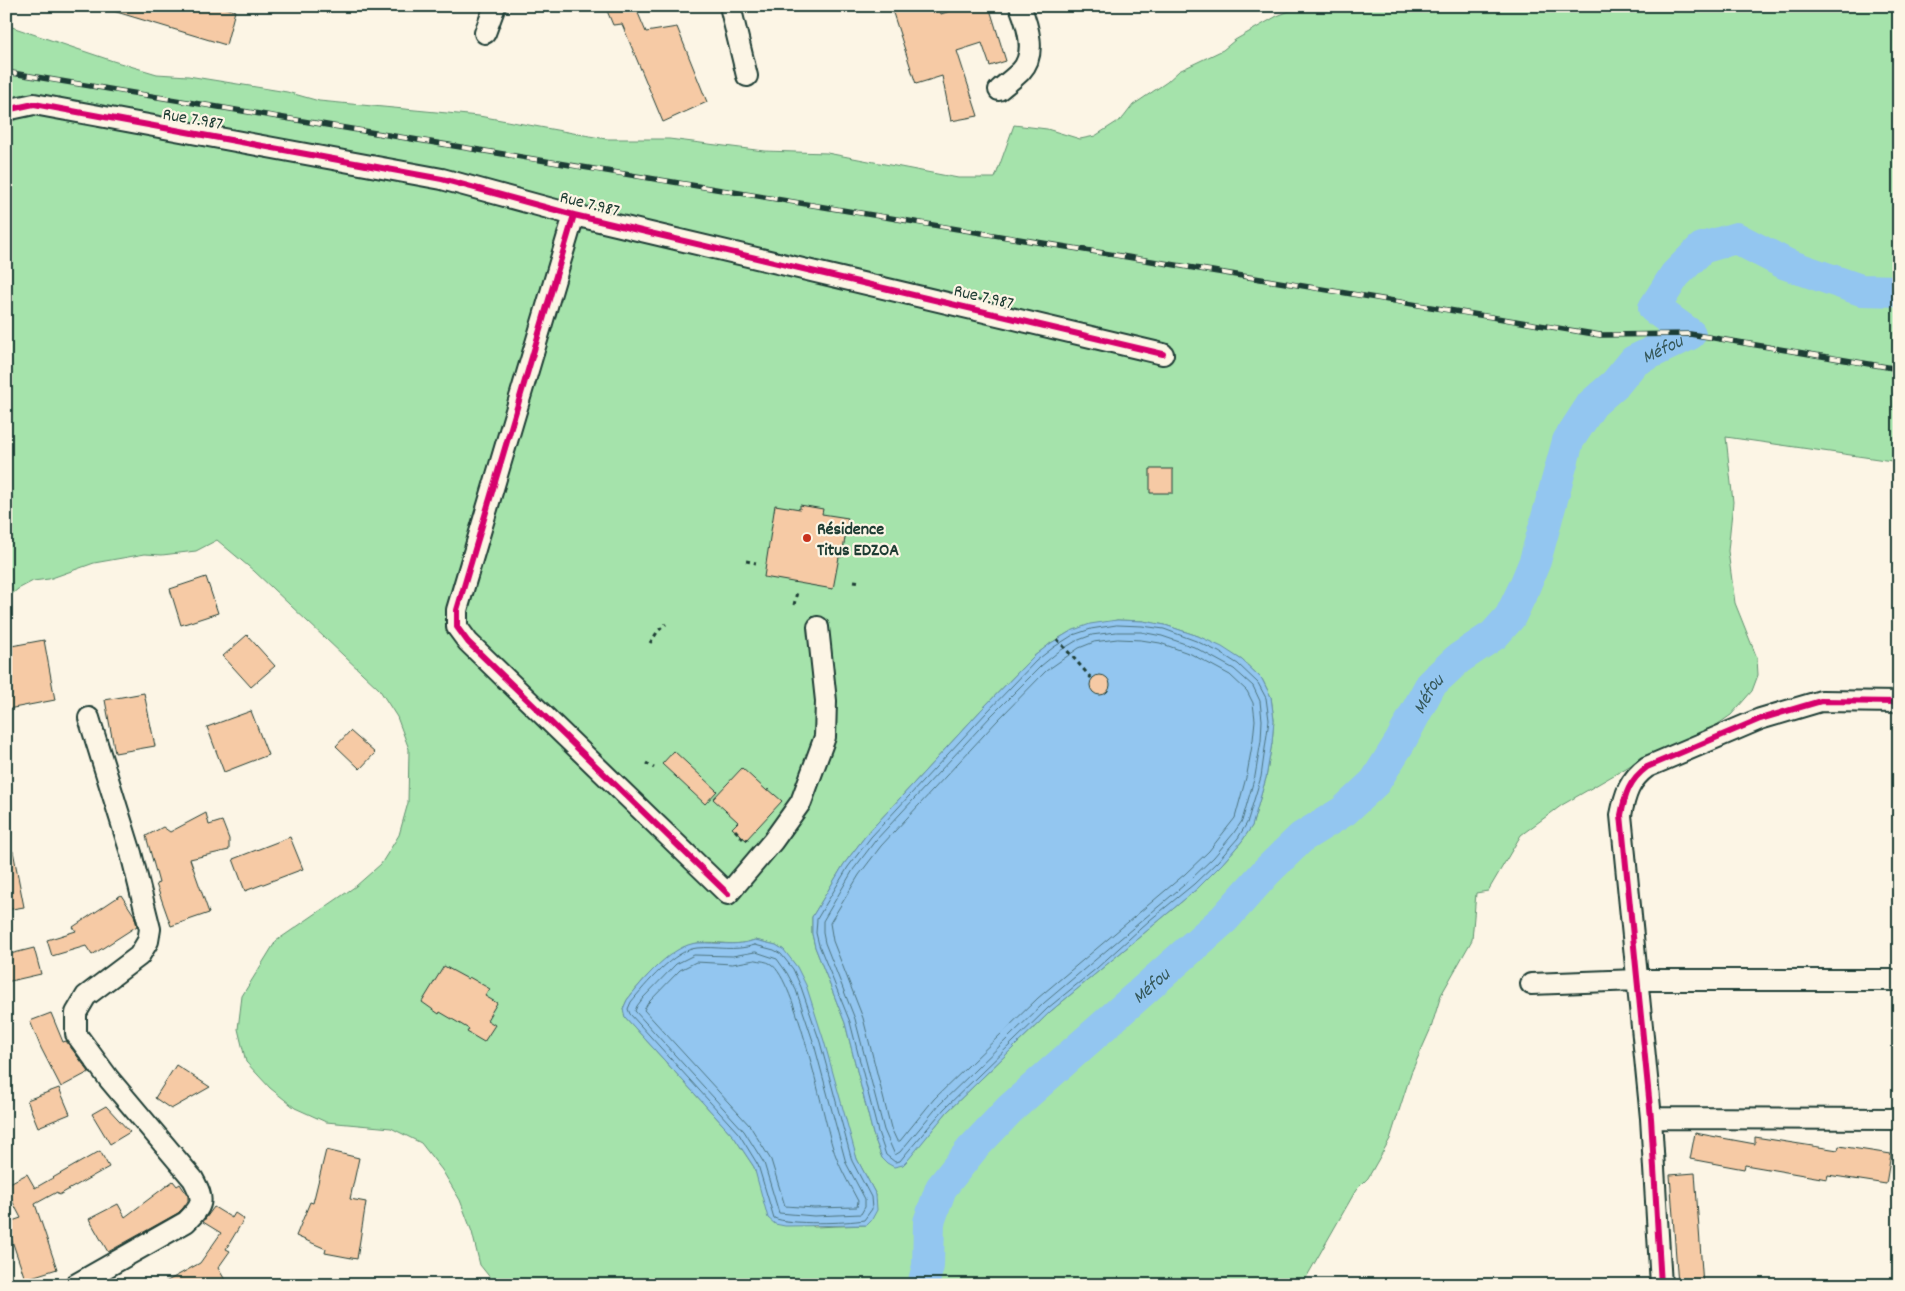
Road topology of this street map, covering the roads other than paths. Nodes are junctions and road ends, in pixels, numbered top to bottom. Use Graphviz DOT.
graph roads {
  1 [pos="495,6"];
  2 [pos="730,6"];
  3 [pos="1020,6"];
  4 [pos="485,33"];
  5 [pos="747,76"];
  6 [pos="999,90"];
  7 [pos="6,110"];
  8 [pos="574,215"];
  9 [pos="1163,354"];
  10 [pos="818,627"];
  11 [pos="1899,702"];
  12 [pos="89,718"];
  13 [pos="1637,980"];
  14 [pos="1899,980"];
  15 [pos="1531,984"];
  16 [pos="1651,1118"];
  17 [pos="1899,1119"];
  18 [pos="75,1285"];
  19 [pos="1661,1285"];
  1 -- 4 [label="street"];
  2 -- 5 [label="street"];
  3 -- 6 [label="street"];
  7 -- 8 [label="street, Rue 7.987"];
  8 -- 9 [label="street, Rue 7.987"];
  8 -- 10 [label="street"];
  11 -- 13 [label="street"];
  12 -- 18 [label="street"];
  13 -- 14 [label="street"];
  13 -- 15 [label="street"];
  13 -- 16 [label="street"];
  16 -- 17 [label="street"];
  16 -- 19 [label="street"];
}
